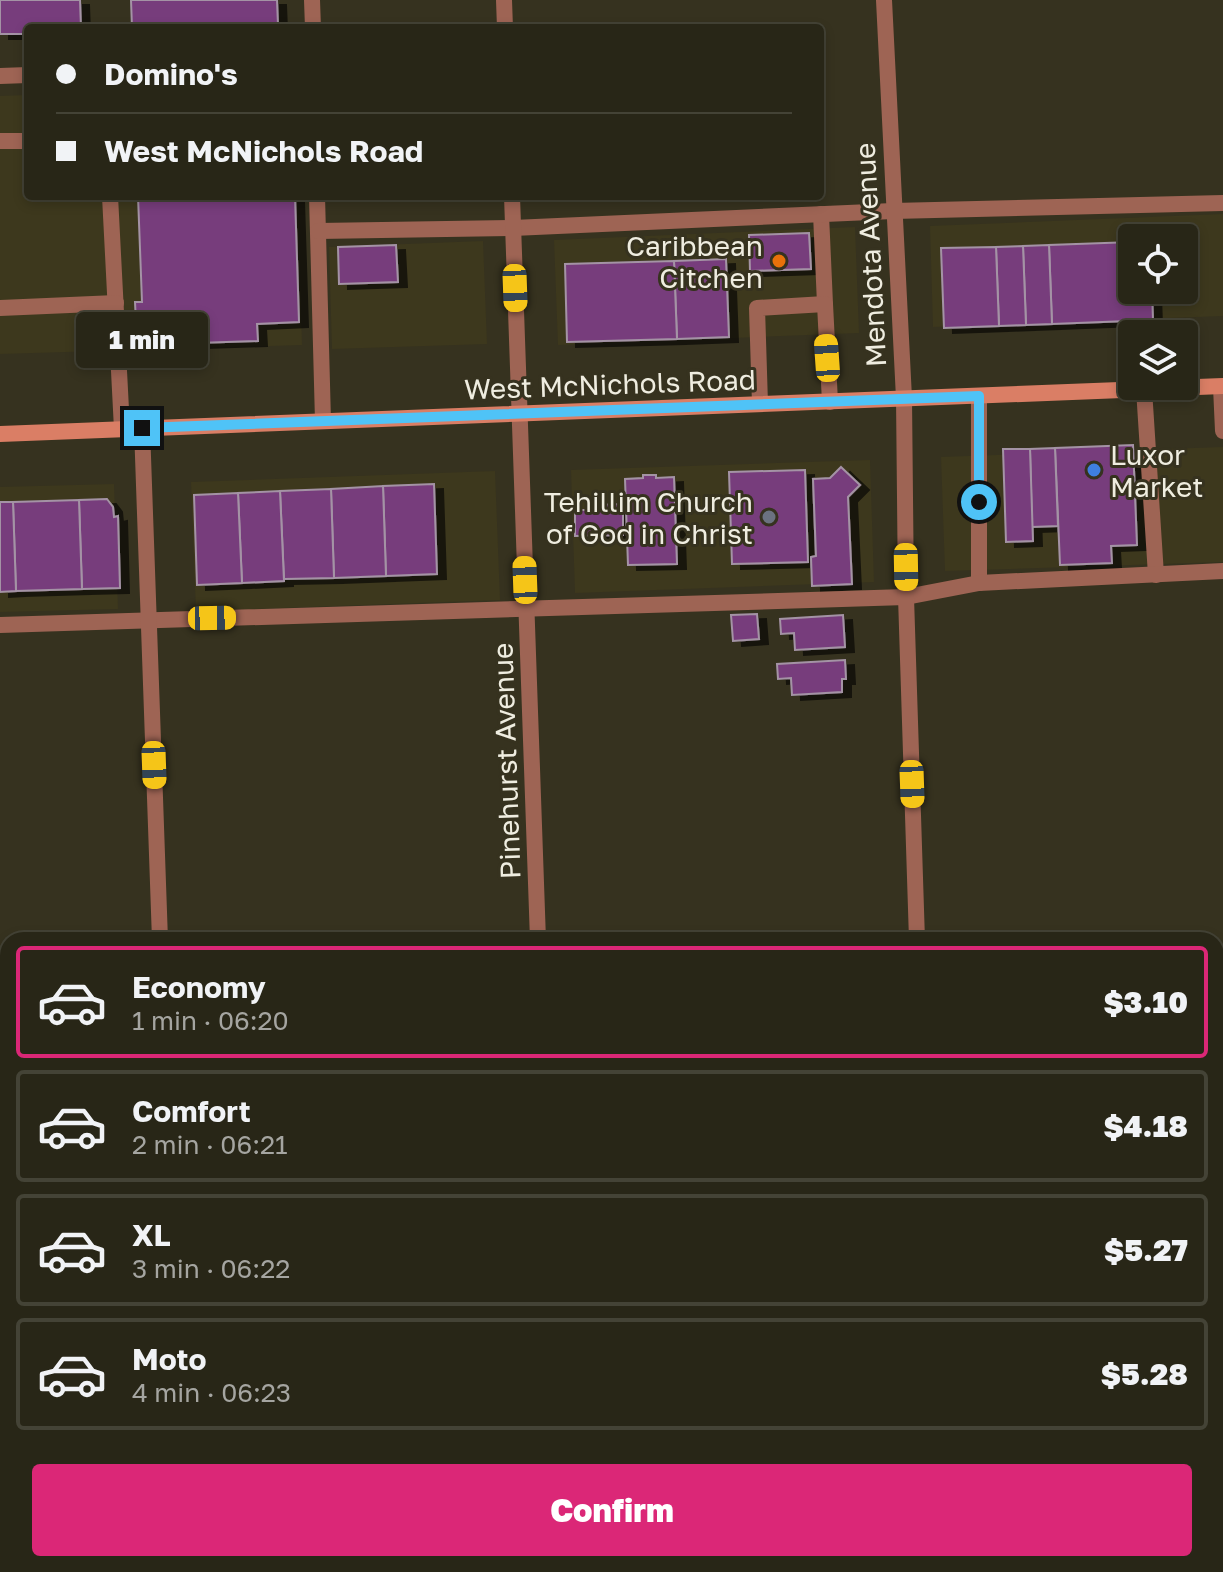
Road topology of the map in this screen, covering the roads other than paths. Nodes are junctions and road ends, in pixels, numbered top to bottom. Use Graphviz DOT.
graph roads {
  1 [pos="312,0"];
  2 [pos="504,0"];
  3 [pos="884,0"];
  4 [pos="313,24"];
  5 [pos="505,24"];
  6 [pos="24,75"];
  7 [pos="0,76"];
  8 [pos="0,141"];
  9 [pos="24,141"];
  10 [pos="110,200"];
  11 [pos="317,200"];
  12 [pos="512,200"];
  13 [pos="1223,203"];
  14 [pos="893,211"];
  15 [pos="821,214"];
  16 [pos="513,228"];
  17 [pos="318,231"];
  18 [pos="116,303"];
  19 [pos="825,304"];
  20 [pos="0,308"];
  21 [pos="1222,386"];
  22 [pos="1198,387"];
  23 [pos="1118,390"];
  24 [pos="979,396"];
  25 [pos="904,398"];
  26 [pos="1145,400"];
  27 [pos="830,402"];
  28 [pos="760,404"];
  29 [pos="519,414"];
  30 [pos="323,421"];
  31 [pos="142,428"];
  32 [pos="122,429"];
  33 [pos="1223,431"];
  34 [pos="0,434"];
  35 [pos="1223,571"];
  36 [pos="1156,575"];
  37 [pos="979,583"];
  38 [pos="906,597"];
  39 [pos="526,610"];
  40 [pos="149,620"];
  41 [pos="0,625"];
  42 [pos="160,932"];
  43 [pos="538,932"];
  44 [pos="917,932"];
  1 -- 4 [label="street"];
  2 -- 5 [label="street"];
  3 -- 14 [label="street, Mendota Avenue"];
  6 -- 7 [label="street"];
  8 -- 9 [label="street"];
  10 -- 18 [label="street"];
  11 -- 17 [label="street"];
  12 -- 16 [label="street, Pinehurst Avenue"];
  13 -- 14 [label="street"];
  14 -- 15 [label="street"];
  14 -- 25 [label="street, Mendota Avenue"];
  15 -- 16 [label="street"];
  15 -- 19 [label="street"];
  16 -- 17 [label="street"];
  16 -- 29 [label="street, Pinehurst Avenue"];
  17 -- 30 [label="street"];
  18 -- 20 [label="street"];
  18 -- 32 [label="street"];
  19 -- 27 [label="street"];
  19 -- 28 [label="street"];
  21 -- 22 [label="main road, West McNichols Road"];
  21 -- 33 [label="street"];
  23 -- 24 [label="main road, West McNichols Road"];
  24 -- 25 [label="main road, West McNichols Road"];
  24 -- 37 [label="street"];
  25 -- 27 [label="main road, West McNichols Road"];
  25 -- 38 [label="street, Mendota Avenue"];
  26 -- 36 [label="street"];
  27 -- 28 [label="main road, West McNichols Road"];
  28 -- 29 [label="main road, West McNichols Road"];
  29 -- 30 [label="main road, West McNichols Road"];
  29 -- 39 [label="street, Pinehurst Avenue"];
  30 -- 31 [label="main road, West McNichols Road"];
  31 -- 32 [label="main road, West McNichols Road"];
  31 -- 40 [label="street"];
  32 -- 34 [label="main road, West McNichols Road"];
  35 -- 36 [label="street"];
  36 -- 37 [label="street"];
  37 -- 38 [label="street"];
  38 -- 39 [label="street"];
  38 -- 44 [label="street, Mendota Avenue"];
  39 -- 40 [label="street"];
  39 -- 43 [label="street, Pinehurst Avenue"];
  40 -- 41 [label="street"];
  40 -- 42 [label="street"];
}
